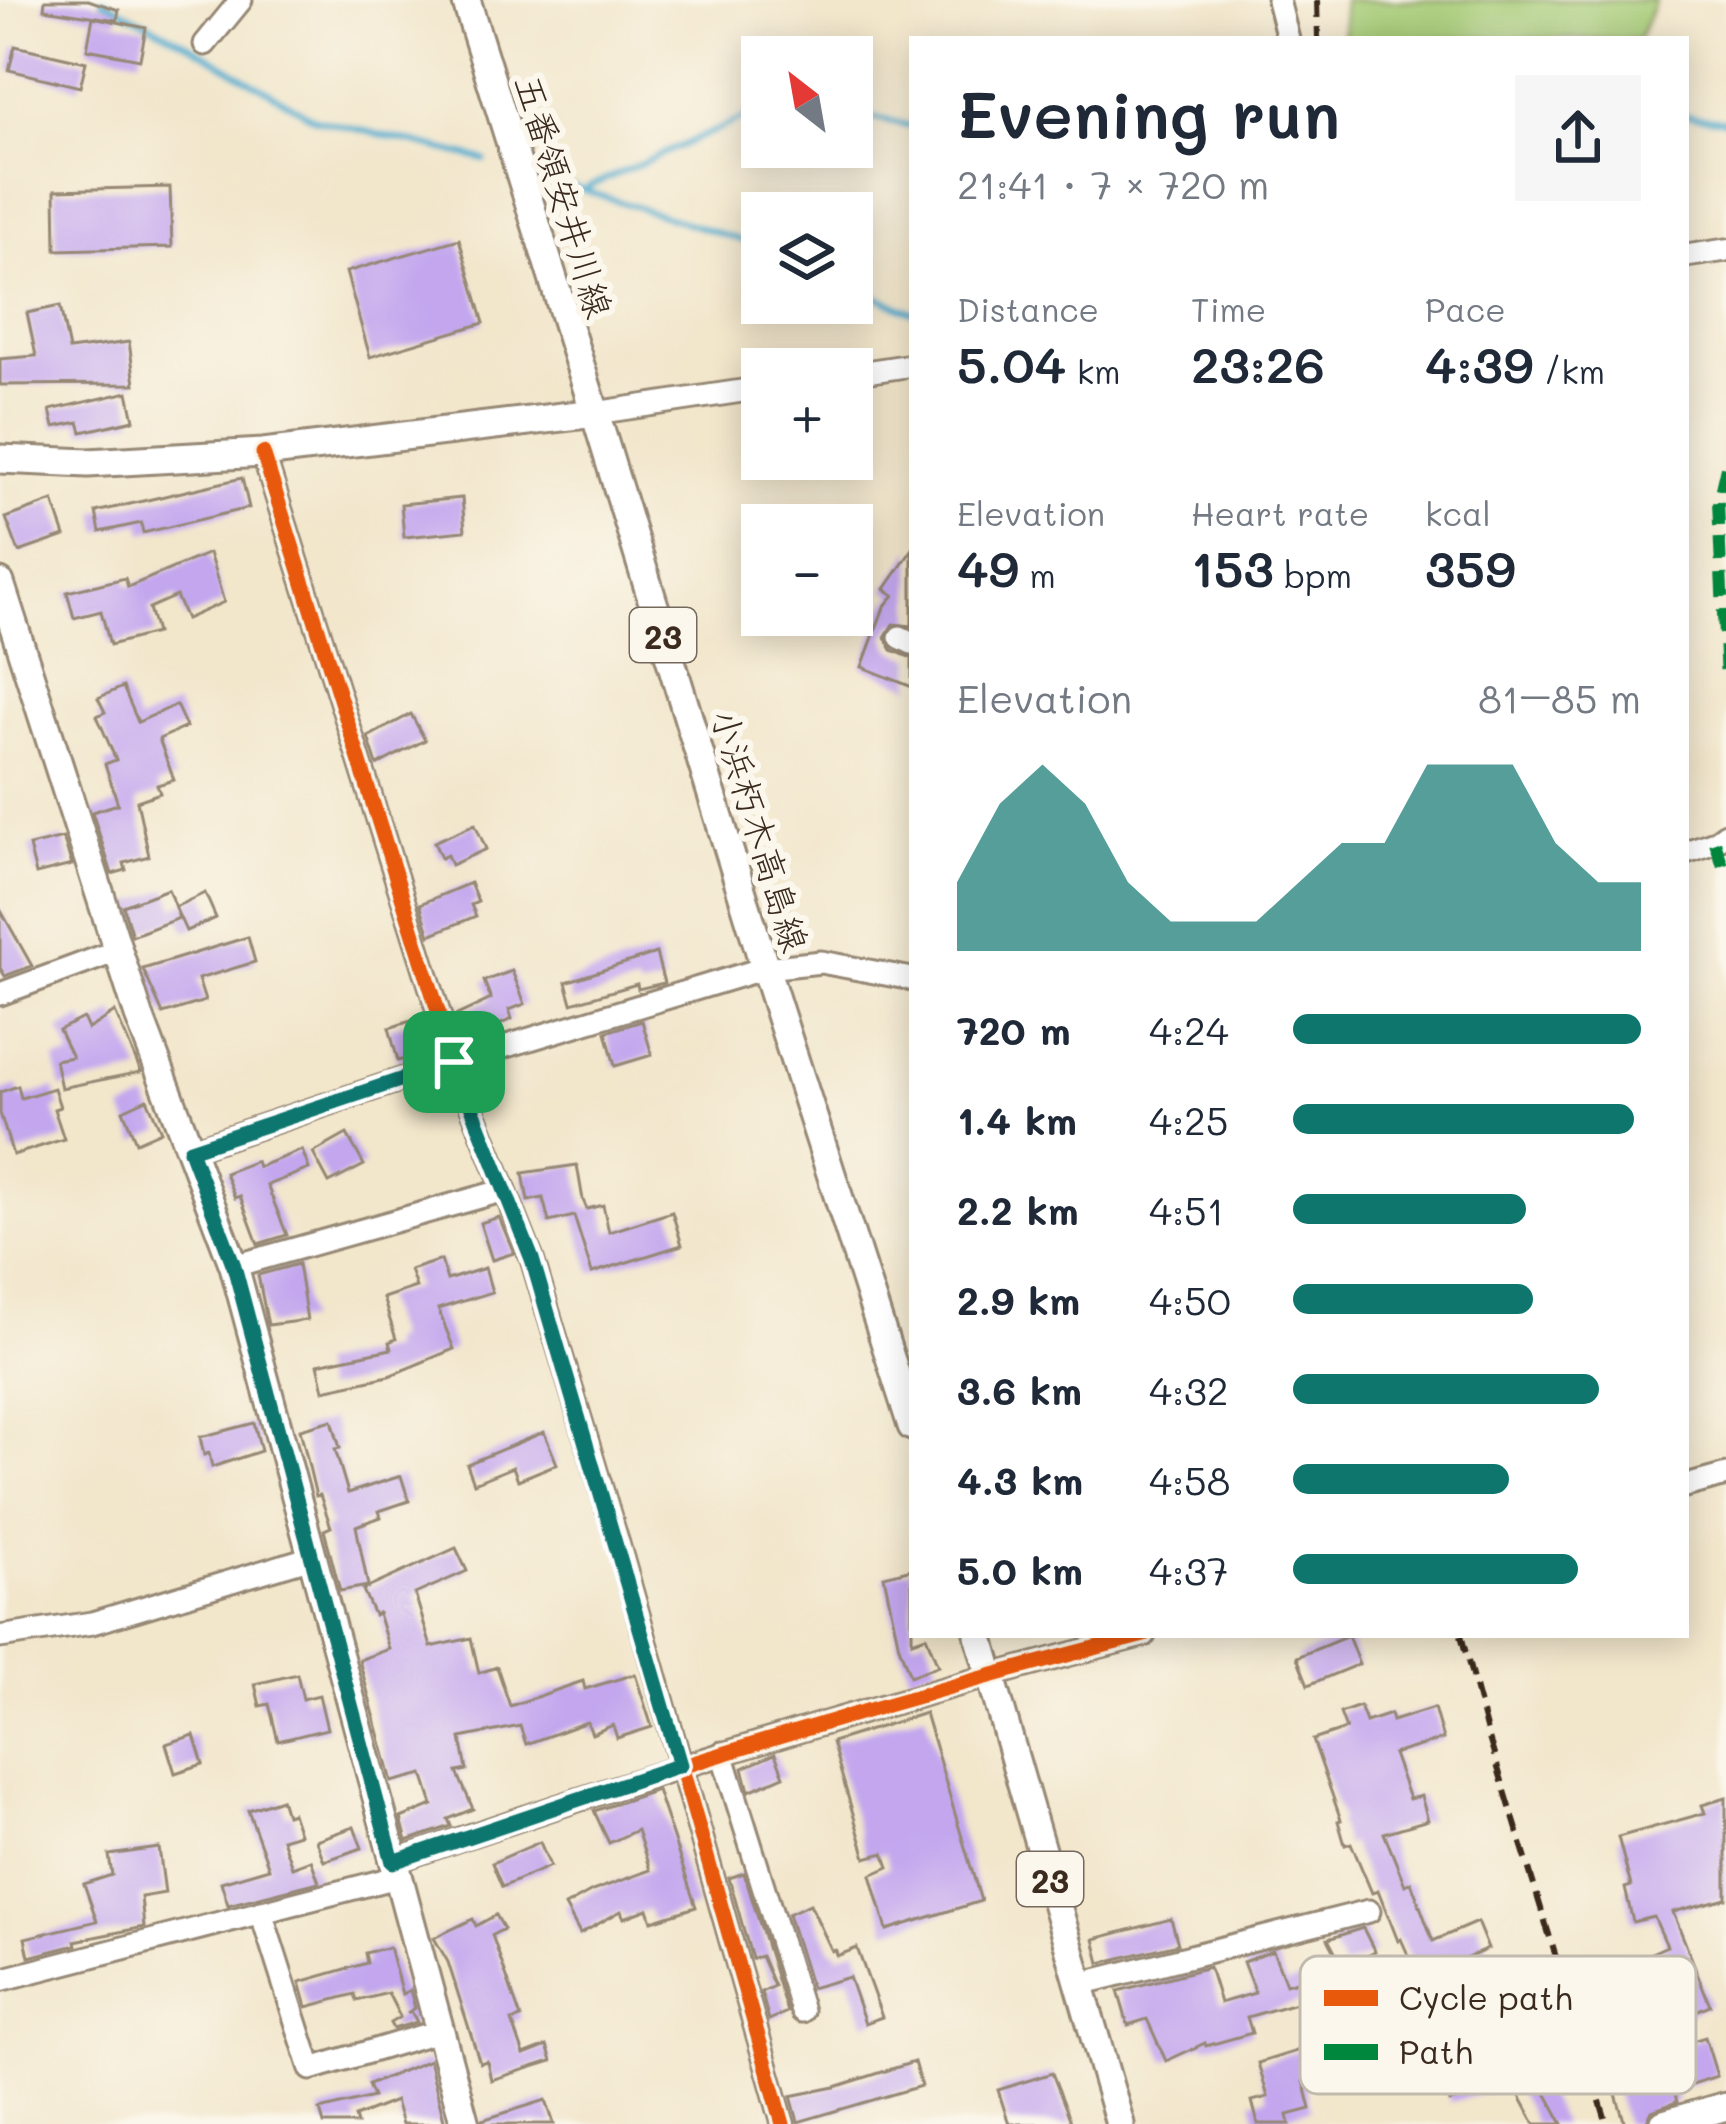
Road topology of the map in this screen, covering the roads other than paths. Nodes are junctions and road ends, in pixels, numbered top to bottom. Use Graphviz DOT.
graph roads {
  1 [pos="241,0"];
  2 [pos="466,0"];
  3 [pos="1278,0"];
  4 [pos="1287,36"];
  5 [pos="205,44"];
  6 [pos="1726,250"];
  7 [pos="1689,256"];
  8 [pos="909,365"];
  9 [pos="873,371"];
  10 [pos="741,391"];
  11 [pos="595,413"];
  12 [pos="263,453"];
  13 [pos="0,459"];
  14 [pos="0,583"];
  15 [pos="1726,834"];
  16 [pos="1689,851"];
  17 [pos="117,951"];
  18 [pos="765,968"];
  19 [pos="909,978"];
  20 [pos="0,994"];
  21 [pos="454,1062"];
  22 [pos="190,1150"];
  23 [pos="505,1190"];
  24 [pos="234,1266"];
  25 [pos="909,1417"];
  26 [pos="1726,1474"];
  27 [pos="1689,1485"];
  28 [pos="312,1557"];
  29 [pos="0,1637"];
  30 [pos="980,1638"];
  31 [pos="1132,1638"];
  32 [pos="992,1674"];
  33 [pos="722,1753"];
  34 [pos="680,1765"];
  35 [pos="395,1869"];
  36 [pos="1370,1911"];
  37 [pos="261,1912"];
  38 [pos="0,1980"];
  39 [pos="1080,1984"];
  40 [pos="802,2011"];
  41 [pos="442,2030"];
  42 [pos="1726,2105"];
  43 [pos="465,2124"];
  44 [pos="783,2124"];
  45 [pos="1120,2124"];
  46 [pos="1664,2124"];
  1 -- 5 [label="street"];
  2 -- 11 [label="main road, 五番領安井川線"];
  3 -- 4 [label="street"];
  6 -- 7 [label="street"];
  8 -- 9 [label="street"];
  10 -- 11 [label="street"];
  11 -- 12 [label="main road"];
  11 -- 18 [label="main road, 小浜朽木高島線 / 23"];
  12 -- 13 [label="main road"];
  12 -- 21 [label="street"];
  14 -- 17 [label="main road"];
  15 -- 16 [label="street"];
  17 -- 20 [label="street"];
  17 -- 22 [label="main road"];
  18 -- 19 [label="street"];
  18 -- 21 [label="street"];
  18 -- 25 [label="main road, 小浜朽木高島線 / 23"];
  21 -- 22 [label="street"];
  21 -- 23 [label="street"];
  22 -- 24 [label="main road"];
  23 -- 24 [label="street"];
  23 -- 34 [label="street"];
  24 -- 28 [label="main road"];
  26 -- 27 [label="street"];
  28 -- 29 [label="street"];
  28 -- 35 [label="main road"];
  30 -- 32 [label="main road, 23"];
  31 -- 32 [label="street"];
  32 -- 33 [label="street"];
  32 -- 39 [label="main road, 23"];
  33 -- 34 [label="street"];
  33 -- 40 [label="street"];
  34 -- 35 [label="street"];
  34 -- 44 [label="street"];
  35 -- 37 [label="street"];
  35 -- 41 [label="main road"];
  36 -- 39 [label="street"];
  37 -- 38 [label="street"];
  37 -- 41 [label="street"];
  39 -- 45 [label="main road, 23"];
  41 -- 43 [label="main road"];
  42 -- 46 [label="main road"];
}
